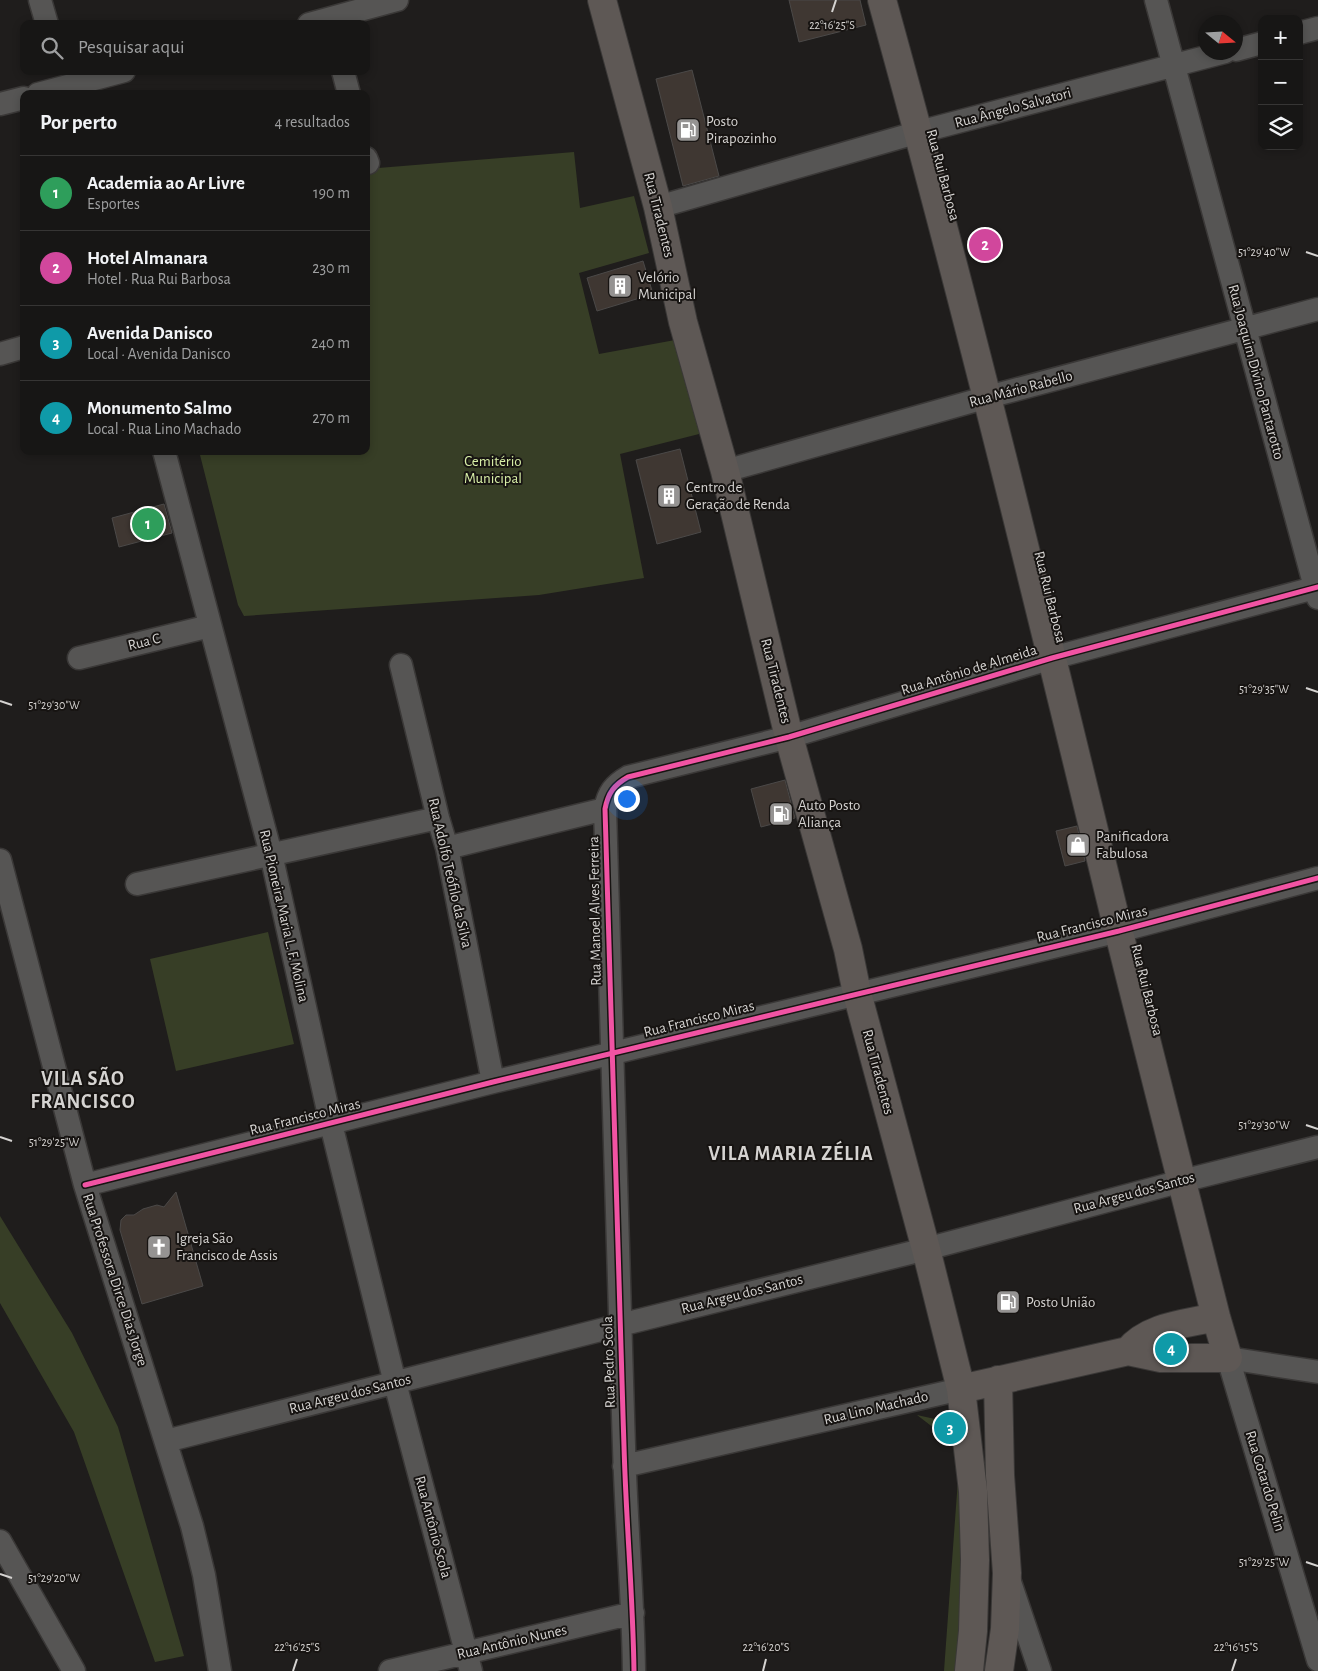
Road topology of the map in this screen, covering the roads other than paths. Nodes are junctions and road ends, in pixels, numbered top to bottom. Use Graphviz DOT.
graph roads {
  1 [pos="40,0"];
  2 [pos="397,0"];
  3 [pos="602,0"];
  4 [pos="882,0"];
  5 [pos="1156,0"];
  6 [pos="323,17"];
  7 [pos="45,20"];
  8 [pos="1318,28"];
  9 [pos="1303,32"];
  10 [pos="1258,44"];
  11 [pos="1243,48"];
  12 [pos="1198,59"];
  13 [pos="1173,66"];
  14 [pos="105,75"];
  15 [pos="343,75"];
  16 [pos="63,84"];
  17 [pos="48,90"];
  18 [pos="348,90"];
  19 [pos="20,99"];
  20 [pos="0,104"];
  21 [pos="919,132"];
  22 [pos="658,208"];
  23 [pos="1318,309"];
  24 [pos="1244,329"];
  25 [pos="20,348"];
  26 [pos="0,354"];
  27 [pos="988,397"];
  28 [pos="165,455"];
  29 [pos="726,471"];
  30 [pos="1317,591"];
  31 [pos="210,626"];
  32 [pos="79,658"];
  33 [pos="1052,658"];
  34 [pos="402,665"];
  35 [pos="789,737"];
  36 [pos="628,777"];
  37 [pos="606,809"];
  38 [pos="438,818"];
  39 [pos="447,848"];
  40 [pos="271,854"];
  41 [pos="0,860"];
  42 [pos="1318,878"];
  43 [pos="137,884"];
  44 [pos="1119,931"];
  45 [pos="857,994"];
  46 [pos="611,1053"];
  47 [pos="493,1082"];
  48 [pos="331,1124"];
  49 [pos="1318,1146"];
  50 [pos="1182,1180"];
  51 [pos="85,1185"];
  52 [pos="926,1249"];
  53 [pos="1216,1317"];
  54 [pos="620,1324"];
  55 [pos="1128,1351"];
  56 [pos="1228,1358"];
  57 [pos="1318,1372"];
  58 [pos="998,1380"];
  59 [pos="395,1383"];
  60 [pos="961,1389"];
  61 [pos="166,1441"];
  62 [pos="624,1466"];
  63 [pos="0,1541"];
  64 [pos="1007,1573"];
  65 [pos="633,1613"];
  66 [pos="1318,1660"];
  67 [pos="469,1662"];
  68 [pos="74,1671"];
  69 [pos="220,1671"];
  70 [pos="390,1671"];
  71 [pos="634,1671"];
  72 [pos="969,1671"];
  73 [pos="999,1671"];
  74 [pos="1040,1671"];
  1 -- 7 [label="street"];
  2 -- 6 [label="street"];
  3 -- 22 [label="main road, Rua Tiradentes"];
  4 -- 21 [label="main road, Rua Rui Barbosa"];
  5 -- 13 [label="street, Rua Joaquim Divino Pantarotto"];
  8 -- 9 [label="street"];
  10 -- 11 [label="street"];
  12 -- 13 [label="street, Rua Ângelo Salvatori"];
  13 -- 21 [label="street, Rua Ângelo Salvatori"];
  13 -- 24 [label="street, Rua Joaquim Divino Pantarotto"];
  14 -- 16 [label="street"];
  15 -- 18 [label="street"];
  16 -- 17 [label="street"];
  19 -- 20 [label="street"];
  21 -- 22 [label="street, Rua Ângelo Salvatori"];
  21 -- 27 [label="main road, Rua Rui Barbosa"];
  22 -- 29 [label="main road, Rua Tiradentes"];
  23 -- 24 [label="street, Rua Mário Rabello"];
  24 -- 27 [label="street, Rua Mário Rabello"];
  24 -- 30 [label="street, Rua Joaquim Divino Pantarotto"];
  25 -- 26 [label="street"];
  27 -- 29 [label="street, Rua Mário Rabello"];
  27 -- 33 [label="main road, Rua Rui Barbosa"];
  28 -- 31 [label="street, Rua Pioneira Maria L. F. Molina"];
  29 -- 35 [label="main road, Rua Tiradentes"];
  30 -- 33 [label="street, Rua Antônio de Almeida"];
  31 -- 32 [label="street, Rua C"];
  31 -- 40 [label="street, Rua Pioneira Maria L. F. Molina"];
  33 -- 35 [label="street, Rua Antônio de Almeida"];
  33 -- 44 [label="main road, Rua Rui Barbosa"];
  34 -- 38 [label="street, Rua Adolfo Teófilo da Silva"];
  35 -- 36 [label="street, Rua Antônio de Almeida"];
  35 -- 45 [label="main road, Rua Tiradentes"];
  36 -- 37 [label="street, Rua Manoel Alves Ferreira"];
  37 -- 39 [label="street"];
  37 -- 46 [label="street, Rua Manoel Alves Ferreira"];
  38 -- 39 [label="street, Rua Adolfo Teófilo da Silva"];
  38 -- 40 [label="street"];
  39 -- 47 [label="street, Rua Adolfo Teófilo da Silva"];
  40 -- 43 [label="street"];
  40 -- 48 [label="street, Rua Pioneira Maria L. F. Molina"];
  41 -- 51 [label="street, Rua Professora Dirce Dias Jorge"];
  42 -- 44 [label="street, Rua Francisco Miras"];
  44 -- 45 [label="street, Rua Francisco Miras"];
  44 -- 50 [label="main road, Rua Rui Barbosa"];
  45 -- 46 [label="street, Rua Francisco Miras"];
  45 -- 52 [label="main road, Rua Tiradentes"];
  46 -- 47 [label="street, Rua Francisco Miras"];
  46 -- 54 [label="street, Rua Pedro Scola"];
  47 -- 48 [label="street, Rua Francisco Miras"];
  48 -- 51 [label="street, Rua Francisco Miras"];
  48 -- 59 [label="street, Rua Pioneira Maria L. F. Molina"];
  49 -- 50 [label="street, Rua Argeu dos Santos"];
  50 -- 52 [label="street, Rua Argeu dos Santos"];
  50 -- 53 [label="main road, Rua Rui Barbosa"];
  51 -- 61 [label="street, Rua Professora Dirce Dias Jorge"];
  52 -- 54 [label="street, Rua Argeu dos Santos"];
  52 -- 60 [label="main road, Rua Tiradentes"];
  53 -- 55 [label="main road, Rua Lino Machado"];
  53 -- 56 [label="main road, Rua Rui Barbosa"];
  54 -- 59 [label="street, Rua Argeu dos Santos"];
  54 -- 62 [label="street, Rua Pedro Scola"];
  55 -- 56 [label="main road, Rua Lino Machado"];
  55 -- 58 [label="main road, Rua Lino Machado"];
  56 -- 57 [label="street, Rua Lino Machado"];
  56 -- 66 [label="street, Rua Gotardo Pelin"];
  58 -- 60 [label="main road, Rua Lino Machado"];
  58 -- 64 [label="main road"];
  59 -- 61 [label="street, Rua Argeu dos Santos"];
  59 -- 67 [label="street, Rua Antônio Scola"];
  60 -- 62 [label="street, Rua Lino Machado"];
  60 -- 72 [label="main road, Rua Tiradentes"];
  61 -- 69 [label="street, Rua Professora Dirce Dias Jorge"];
  62 -- 65 [label="street, Rua Pedro Scola"];
  63 -- 68 [label="street"];
  64 -- 73 [label="main road"];
  64 -- 74 [label="street"];
  65 -- 67 [label="street, Rua Antônio Nunes"];
  65 -- 71 [label="street, Rua Pedro Scola"];
  67 -- 70 [label="street, Rua Antônio Nunes"];
}
